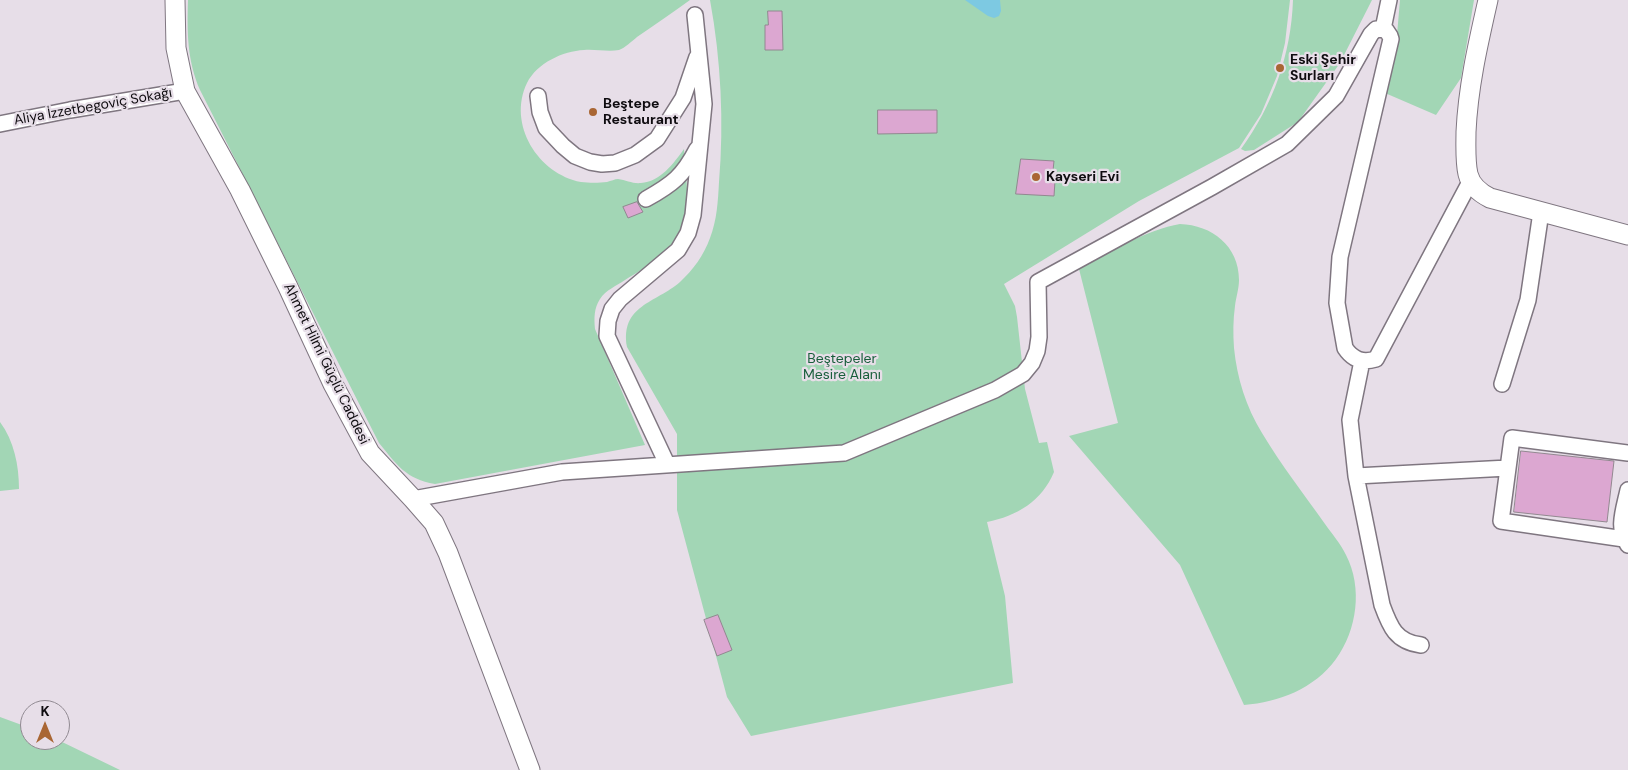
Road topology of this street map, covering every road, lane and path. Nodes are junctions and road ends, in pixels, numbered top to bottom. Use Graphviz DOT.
graph roads {
  1 [pos="175,0"];
  2 [pos="1389,0"];
  3 [pos="1488,0"];
  4 [pos="695,15"];
  5 [pos="1383,29"];
  6 [pos="699,51"];
  7 [pos="185,91"];
  8 [pos="538,96"];
  9 [pos="0,124"];
  10 [pos="700,143"];
  11 [pos="1471,180"];
  12 [pos="646,199"];
  13 [pos="1541,212"];
  14 [pos="1628,235"];
  15 [pos="1362,361"];
  16 [pos="1502,384"];
  17 [pos="1628,454"];
  18 [pos="667,464"];
  19 [pos="1508,468"];
  20 [pos="1356,476"];
  21 [pos="1628,490"];
  22 [pos="414,499"];
  23 [pos="1626,542"];
  24 [pos="1421,645"];
  25 [pos="530,770"];
  1 -- 7 [label="street, Ahmet Hilmi Güçlü Caddesi"];
  2 -- 5 [label="street"];
  3 -- 11 [label="street"];
  4 -- 6 [label="street"];
  5 -- 15 [label="street"];
  5 -- 18 [label="street"];
  6 -- 8 [label="street"];
  6 -- 10 [label="street"];
  7 -- 9 [label="street, Aliya İzzetbegoviç Sokağı"];
  7 -- 22 [label="street, Ahmet Hilmi Güçlü Caddesi"];
  10 -- 12 [label="street"];
  10 -- 18 [label="street"];
  11 -- 13 [label="street"];
  11 -- 15 [label="street"];
  13 -- 14 [label="street"];
  13 -- 16 [label="street"];
  15 -- 20 [label="street"];
  17 -- 19 [label="street"];
  18 -- 22 [label="street"];
  19 -- 20 [label="street"];
  19 -- 23 [label="street"];
  20 -- 24 [label="street"];
  21 -- 23 [label="street"];
  22 -- 25 [label="street, Ahmet Hilmi Güçlü Caddesi"];
}
